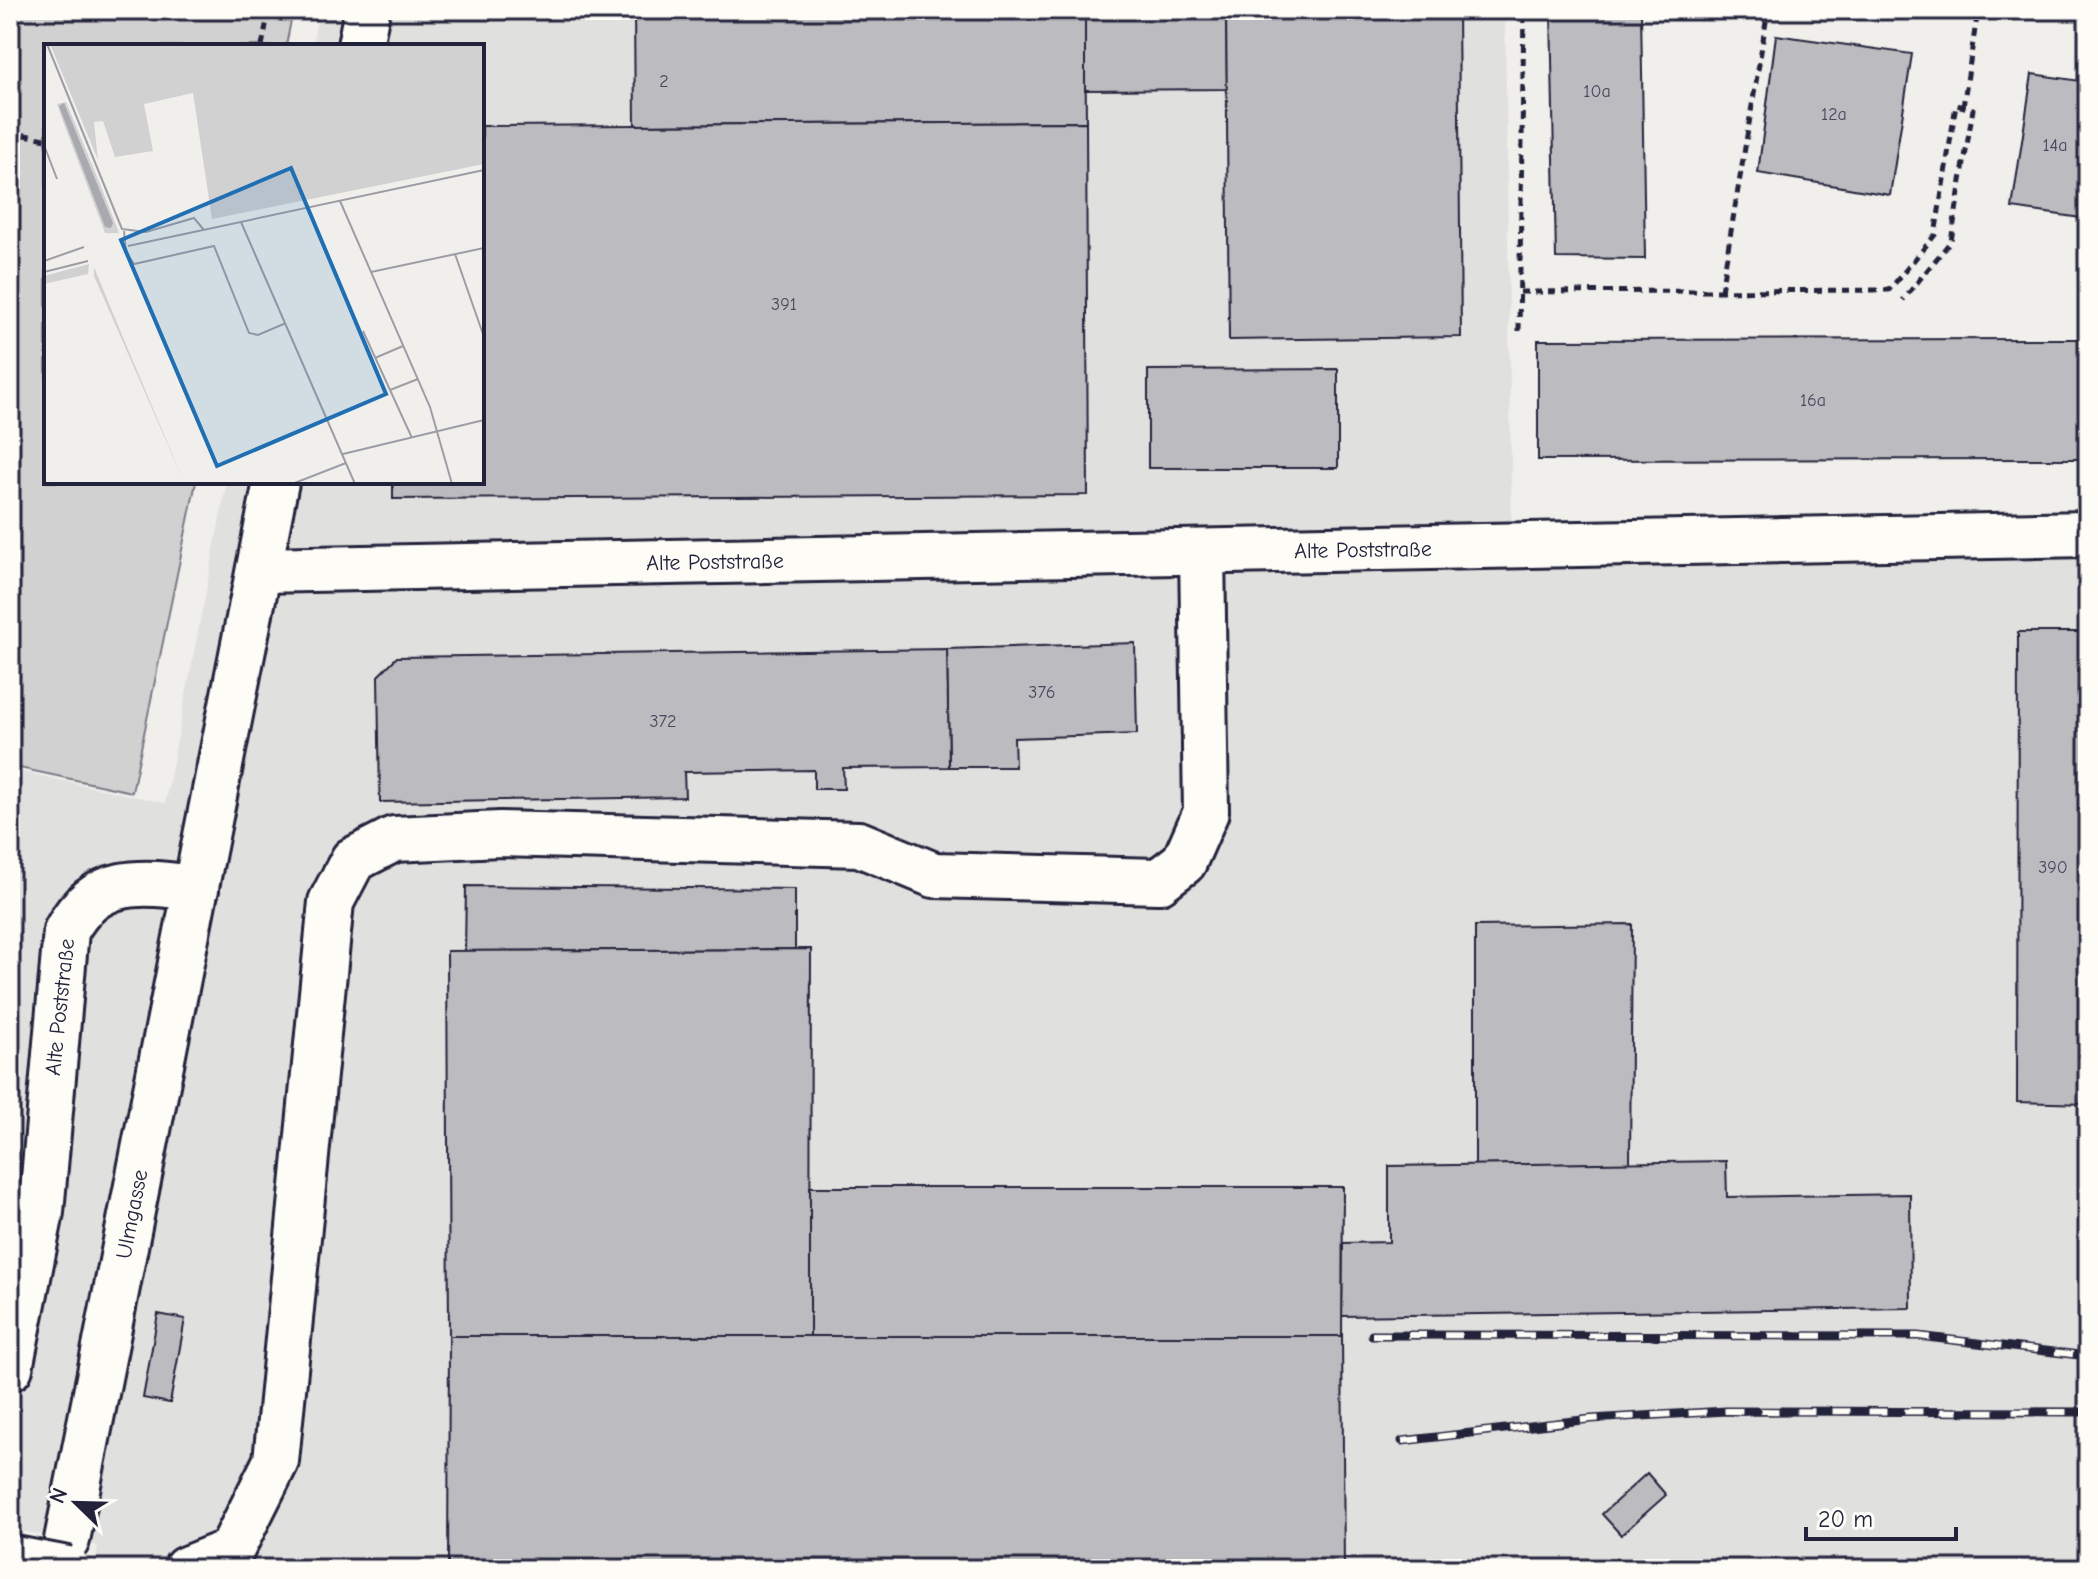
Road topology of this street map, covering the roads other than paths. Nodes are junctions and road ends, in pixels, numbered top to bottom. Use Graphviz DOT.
graph roads {
  1 [pos="367,10"];
  2 [pos="360,44"];
  3 [pos="276,484"];
  4 [pos="2088,534"];
  5 [pos="1202,552"];
  6 [pos="259,570"];
  7 [pos="196,889"];
  8 [pos="10,1368"];
  9 [pos="68,1554"];
  10 [pos="10,1558"];
  11 [pos="186,1569"];
  1 -- 2 [label="street"];
  3 -- 6 [label="street"];
  4 -- 5 [label="street, Alte Poststraße"];
  5 -- 6 [label="street, Alte Poststraße"];
  5 -- 11 [label="street"];
  6 -- 7 [label="street"];
  7 -- 8 [label="street, Alte Poststraße"];
  7 -- 9 [label="street, Ulmgasse"];
  9 -- 10 [label="street, bridge"];
}
